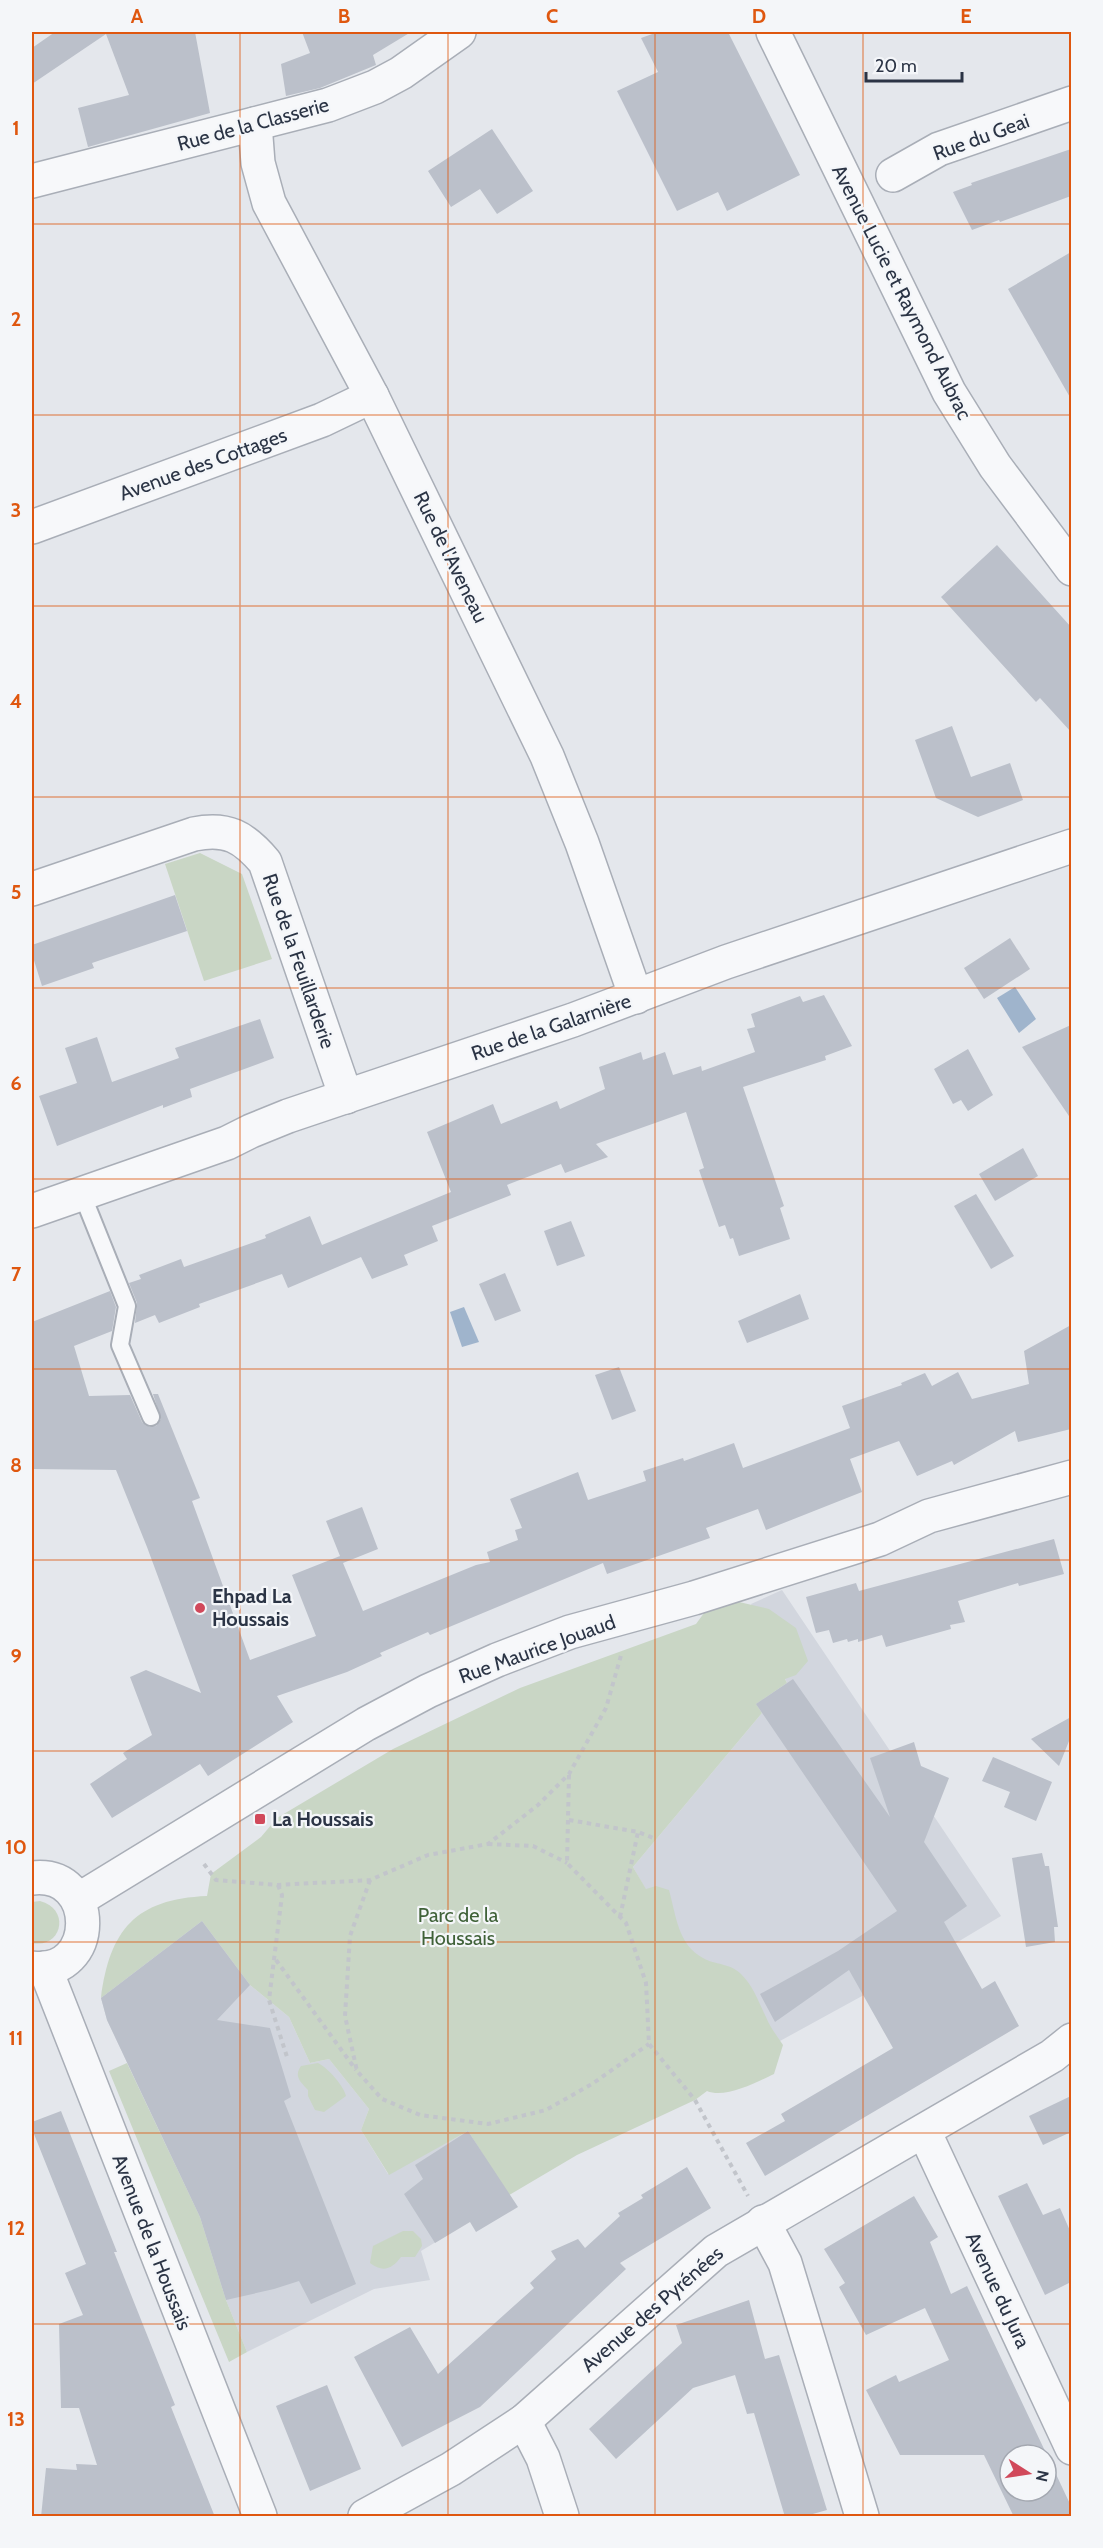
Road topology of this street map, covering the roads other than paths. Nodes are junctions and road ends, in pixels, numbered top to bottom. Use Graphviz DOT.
graph roads {
  1 [pos="459,32"];
  2 [pos="773,32"];
  3 [pos="1071,103"];
  4 [pos="255,124"];
  5 [pos="893,175"];
  6 [pos="32,181"];
  7 [pos="372,396"];
  8 [pos="32,527"];
  9 [pos="1068,558"];
  10 [pos="1071,846"];
  11 [pos="32,889"];
  12 [pos="636,997"];
  13 [pos="346,1097"];
  14 [pos="82,1194"];
  15 [pos="32,1211"];
  16 [pos="150,1417"];
  17 [pos="1071,1477"];
  18 [pos="32,1878"];
  19 [pos="78,1900"];
  20 [pos="38,1968"];
  21 [pos="1071,2040"];
  22 [pos="924,2132"];
  23 [pos="763,2222"];
  24 [pos="524,2421"];
  25 [pos="1071,2448"];
  26 [pos="260,2517"];
  27 [pos="365,2517"];
  28 [pos="562,2517"];
  29 [pos="862,2517"];
  1 -- 4 [label="street, Rue de la Classerie"];
  2 -- 9 [label="street, Avenue Lucie et Raymond Aubrac"];
  3 -- 5 [label="street, Rue du Geai"];
  4 -- 6 [label="street, Rue de la Classerie"];
  4 -- 7 [label="street, Rue de l'Aveneau"];
  7 -- 8 [label="street, Avenue des Cottages"];
  7 -- 12 [label="street, Rue de l'Aveneau"];
  10 -- 12 [label="street, Rue de la Galarnière"];
  11 -- 13 [label="street, Rue de la Feuillarderie"];
  12 -- 13 [label="street, Rue de la Galarnière"];
  13 -- 14 [label="street, Rue de la Galarnière"];
  14 -- 15 [label="street, Rue de la Galarnière"];
  14 -- 16 [label="lane"];
  17 -- 19 [label="street, Rue Maurice Jouaud"];
  18 -- 19 [label="street"];
  19 -- 20 [label="street"];
  20 -- 26 [label="street, Avenue de la Houssais"];
  21 -- 22 [label="street, Avenue des Pyrénées"];
  22 -- 23 [label="street, Avenue des Pyrénées"];
  22 -- 25 [label="street, Avenue du Jura"];
  23 -- 24 [label="street, Avenue des Pyrénées"];
  23 -- 29 [label="street"];
  24 -- 27 [label="street, Avenue des Pyrénées"];
  24 -- 28 [label="street"];
}
